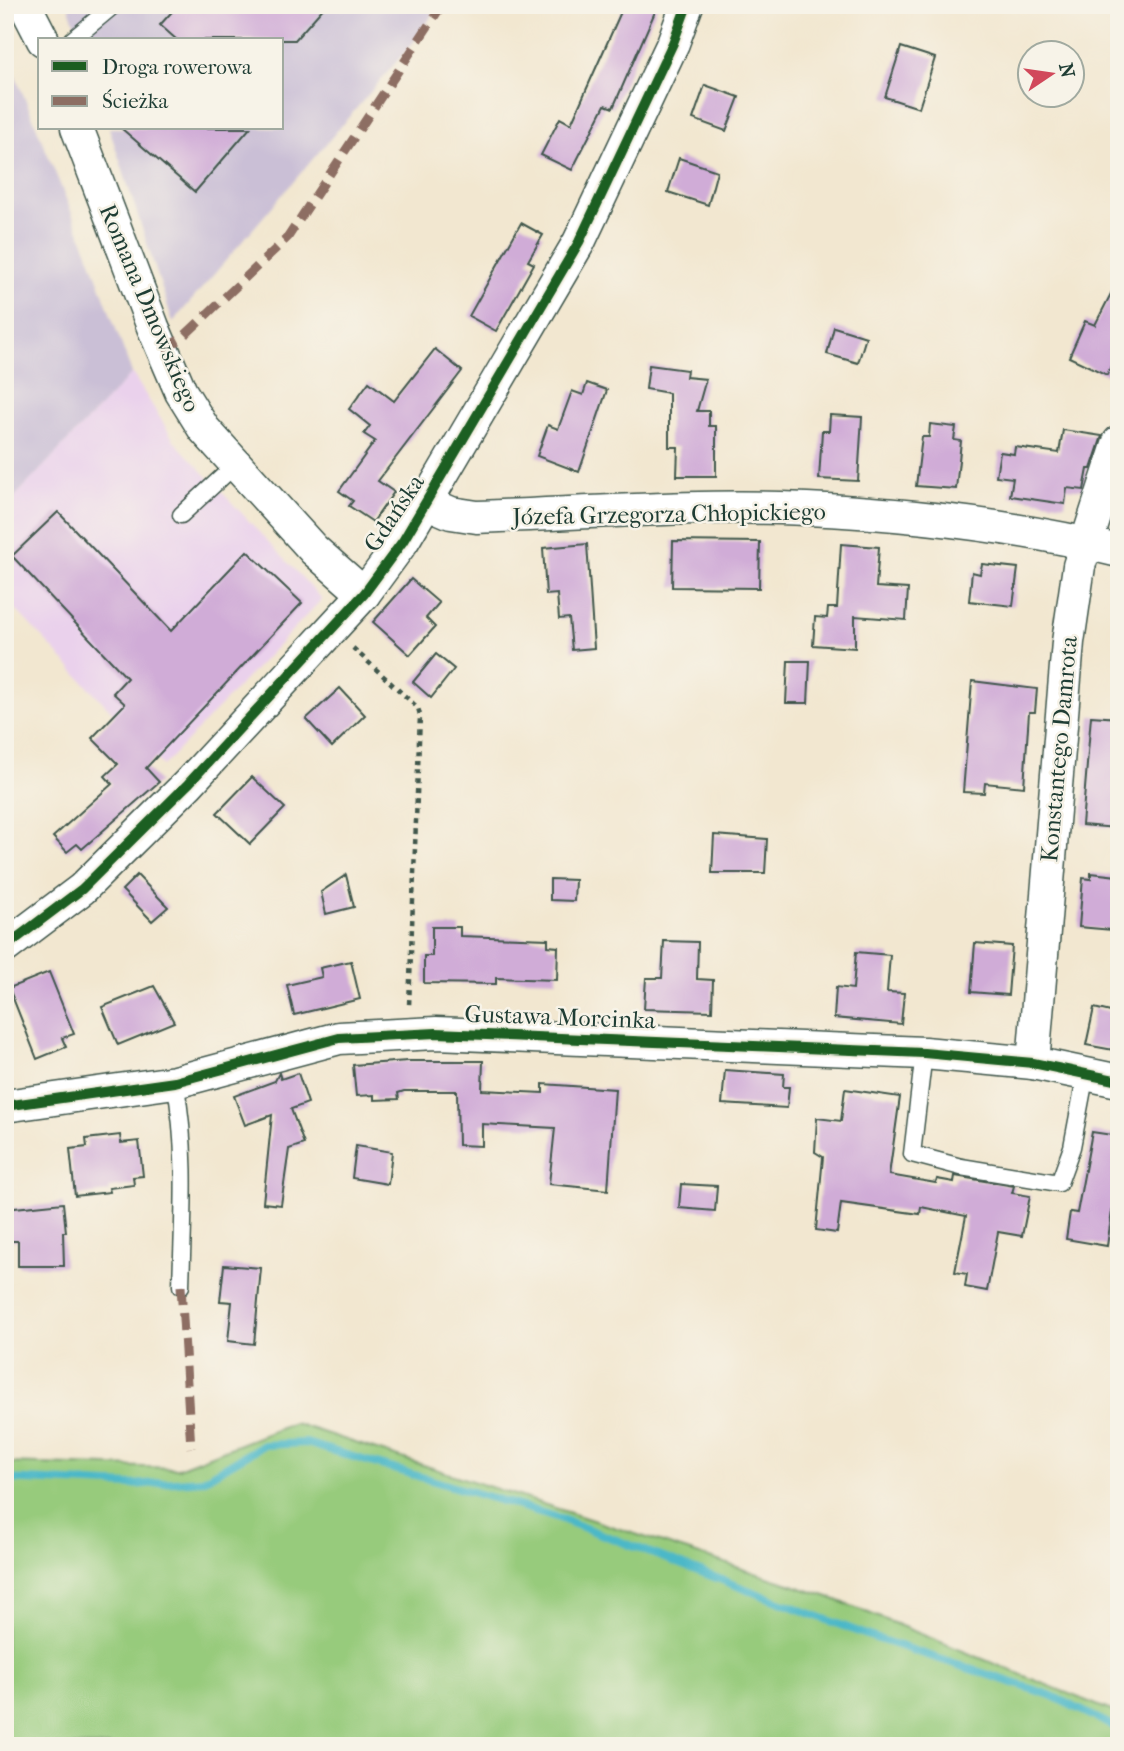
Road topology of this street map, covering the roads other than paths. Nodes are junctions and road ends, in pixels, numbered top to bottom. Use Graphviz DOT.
graph roads {
  1 [pos="25,5"];
  2 [pos="114,5"];
  3 [pos="687,5"];
  4 [pos="42,38"];
  5 [pos="74,38"];
  6 [pos="78,130"];
  7 [pos="1119,442"];
  8 [pos="234,466"];
  9 [pos="428,503"];
  10 [pos="181,515"];
  11 [pos="1086,543"];
  12 [pos="1119,551"];
  13 [pos="364,594"];
  14 [pos="5,947"];
  15 [pos="924,1052"];
  16 [pos="1033,1063"];
  17 [pos="1086,1073"];
  18 [pos="1119,1081"];
  19 [pos="175,1082"];
  20 [pos="5,1107"];
  21 [pos="181,1286"];
  1 -- 4 [label="street"];
  2 -- 5 [label="lane"];
  3 -- 9 [label="street, Gdańska"];
  6 -- 8 [label="street, Romana Dmowskiego"];
  7 -- 11 [label="street, Konstantego Damrota"];
  8 -- 10 [label="lane"];
  8 -- 13 [label="street, Romana Dmowskiego"];
  9 -- 11 [label="street, Józefa Grzegorza Chłopickiego"];
  9 -- 13 [label="street, Gdańska"];
  11 -- 12 [label="street, Józefa Grzegorza Chłopickiego"];
  11 -- 16 [label="street, Konstantego Damrota"];
  13 -- 14 [label="street, Gdańska"];
  15 -- 16 [label="street, Gustawa Morcinka"];
  15 -- 17 [label="lane"];
  15 -- 19 [label="street, Gustawa Morcinka"];
  16 -- 17 [label="street, Gustawa Morcinka"];
  17 -- 18 [label="street, Gustawa Morcinka"];
  19 -- 20 [label="street, Gustawa Morcinka"];
  19 -- 21 [label="lane"];
}
